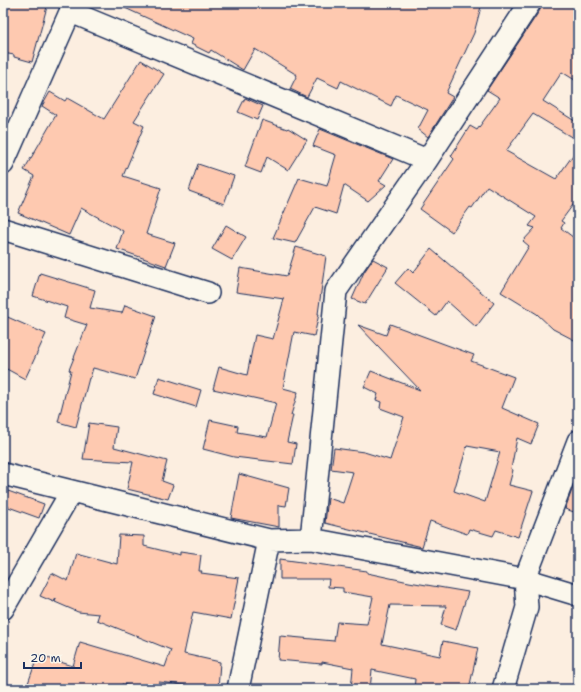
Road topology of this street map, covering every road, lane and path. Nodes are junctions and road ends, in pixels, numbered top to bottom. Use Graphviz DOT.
graph roads {
  1 [pos="530,3"];
  2 [pos="73,7"];
  3 [pos="427,160"];
  4 [pos="3,164"];
  5 [pos="3,229"];
  6 [pos="208,293"];
  7 [pos="578,441"];
  8 [pos="3,474"];
  9 [pos="71,492"];
  10 [pos="311,539"];
  11 [pos="269,540"];
  12 [pos="525,579"];
  13 [pos="578,595"];
  14 [pos="3,609"];
  15 [pos="238,689"];
  16 [pos="502,689"];
  1 -- 3 [label="street"];
  2 -- 3 [label="street"];
  2 -- 4 [label="street"];
  3 -- 10 [label="street"];
  5 -- 6 [label="street"];
  7 -- 12 [label="street"];
  8 -- 9 [label="street"];
  9 -- 11 [label="street"];
  9 -- 14 [label="street"];
  10 -- 11 [label="street"];
  10 -- 12 [label="street"];
  11 -- 15 [label="street"];
  12 -- 13 [label="street"];
  12 -- 16 [label="street"];
}
